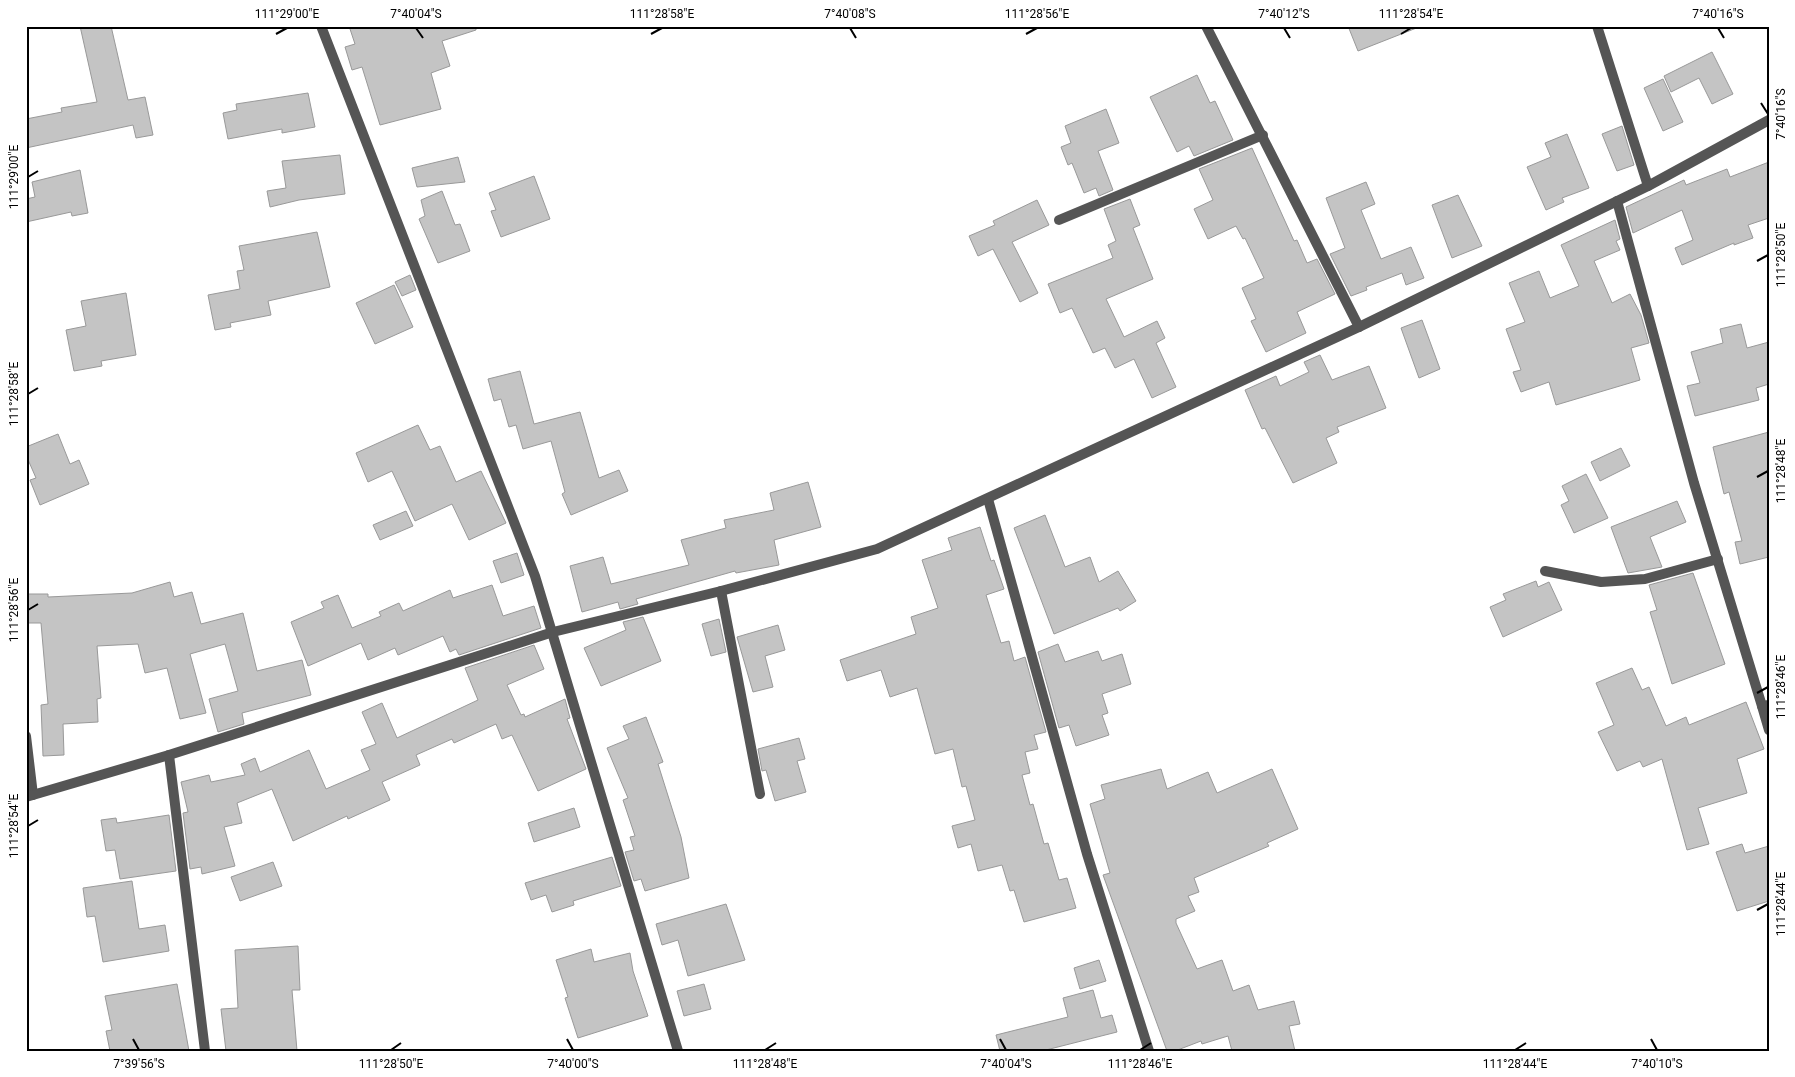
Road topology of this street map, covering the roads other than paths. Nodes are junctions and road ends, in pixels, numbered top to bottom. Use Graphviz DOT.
graph roads {
  1 [pos="321,26"];
  2 [pos="1206,26"];
  3 [pos="1597,26"];
  4 [pos="1769,120"];
  5 [pos="1263,135"];
  6 [pos="1648,186"];
  7 [pos="1618,201"];
  8 [pos="1059,220"];
  9 [pos="1359,327"];
  10 [pos="988,499"];
  11 [pos="1718,559"];
  12 [pos="1545,571"];
  13 [pos="721,591"];
  14 [pos="553,632"];
  15 [pos="1765,706"];
  16 [pos="1769,730"];
  17 [pos="26,736"];
  18 [pos="169,755"];
  19 [pos="760,794"];
  20 [pos="30,796"];
  21 [pos="204,1051"];
  22 [pos="678,1051"];
  23 [pos="1149,1051"];
  1 -- 14 [label="street"];
  2 -- 5 [label="street"];
  3 -- 6 [label="street"];
  4 -- 6 [label="street"];
  5 -- 8 [label="street"];
  5 -- 9 [label="street"];
  6 -- 7 [label="street"];
  7 -- 9 [label="street"];
  7 -- 11 [label="street"];
  9 -- 10 [label="street"];
  10 -- 13 [label="street"];
  10 -- 23 [label="street"];
  11 -- 12 [label="street"];
  11 -- 15 [label="street"];
  13 -- 14 [label="street"];
  13 -- 19 [label="street"];
  14 -- 18 [label="street"];
  14 -- 22 [label="street"];
  15 -- 16 [label="street"];
  17 -- 20 [label="street"];
  18 -- 20 [label="street"];
  18 -- 21 [label="street"];
}
